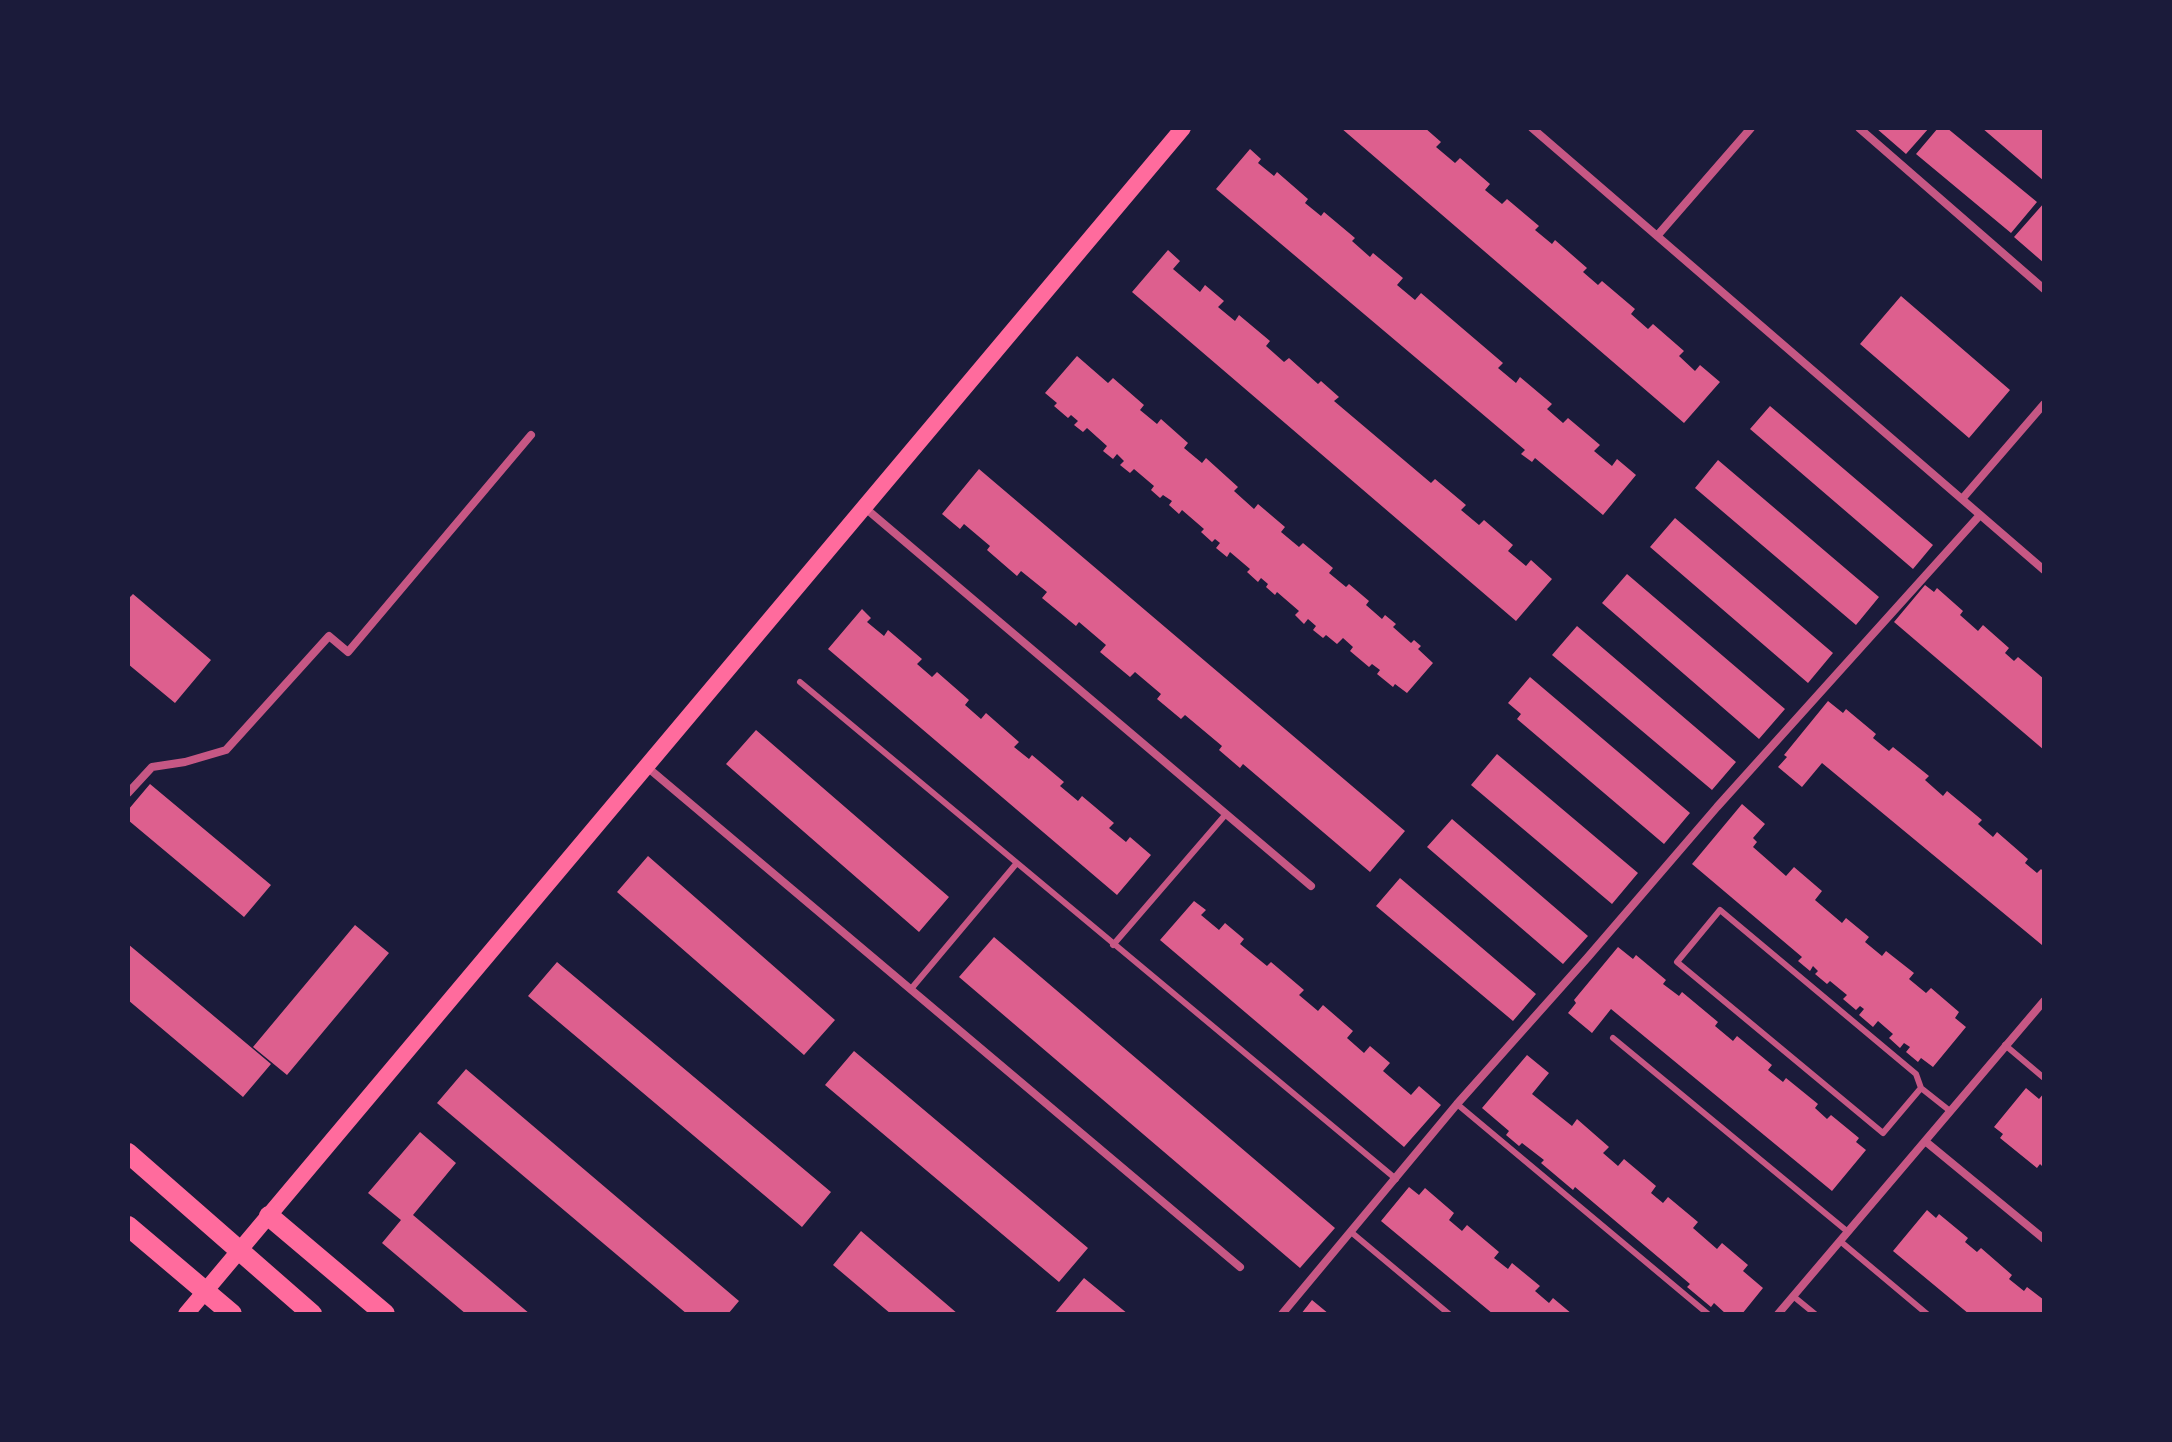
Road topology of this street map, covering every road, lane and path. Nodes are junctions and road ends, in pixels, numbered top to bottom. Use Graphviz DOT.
graph roads {
  1 [pos="1183,128"];
  2 [pos="1532,128"];
  3 [pos="1751,128"];
  4 [pos="1859,128"];
  5 [pos="1657,236"];
  6 [pos="2044,289"];
  7 [pos="2044,404"];
  8 [pos="531,435"];
  9 [pos="1962,499"];
  10 [pos="864,507"];
  11 [pos="1980,515"];
  12 [pos="2044,570"];
  13 [pos="800,682"];
  14 [pos="647,767"];
  15 [pos="128,793"];
  16 [pos="1226,814"];
  17 [pos="1016,864"];
  18 [pos="1311,886"];
  19 [pos="1113,945"];
  20 [pos="911,989"];
  21 [pos="2044,1001"];
  22 [pos="1613,1038"];
  23 [pos="2005,1045"];
  24 [pos="2044,1078"];
  25 [pos="1921,1088"];
  26 [pos="1457,1104"];
  27 [pos="1950,1111"];
  28 [pos="1925,1141"];
  29 [pos="128,1153"];
  30 [pos="1396,1179"];
  31 [pos="269,1216"];
  32 [pos="128,1226"];
  33 [pos="1351,1232"];
  34 [pos="1848,1232"];
  35 [pos="2044,1239"];
  36 [pos="1840,1241"];
  37 [pos="239,1251"];
  38 [pos="1240,1267"];
  39 [pos="205,1291"];
  40 [pos="1793,1296"];
  41 [pos="186,1314"];
  42 [pos="232,1314"];
  43 [pos="312,1314"];
  44 [pos="385,1314"];
  45 [pos="1282,1314"];
  46 [pos="1449,1314"];
  47 [pos="1708,1314"];
  48 [pos="1778,1314"];
  49 [pos="1815,1314"];
  50 [pos="1927,1314"];
  1 -- 10 [label="main road"];
  2 -- 5 [label="street"];
  3 -- 5 [label="street"];
  4 -- 6 [label="street"];
  5 -- 9 [label="street"];
  7 -- 9 [label="street"];
  8 -- 15 [label="street"];
  9 -- 11 [label="street"];
  10 -- 14 [label="main road"];
  10 -- 16 [label="street"];
  11 -- 12 [label="street"];
  11 -- 26 [label="street"];
  13 -- 17 [label="lane"];
  14 -- 20 [label="street"];
  14 -- 31 [label="main road"];
  16 -- 18 [label="street"];
  16 -- 19 [label="lane"];
  17 -- 19 [label="lane"];
  17 -- 20 [label="lane"];
  19 -- 30 [label="lane"];
  20 -- 38 [label="street"];
  21 -- 23 [label="street"];
  22 -- 34 [label="lane"];
  23 -- 24 [label="lane"];
  23 -- 27 [label="street"];
  25 -- 25 [label="lane"];
  25 -- 27 [label="lane"];
  26 -- 30 [label="street"];
  26 -- 47 [label="lane"];
  27 -- 28 [label="street"];
  28 -- 34 [label="street"];
  28 -- 35 [label="street"];
  29 -- 37 [label="main road"];
  30 -- 33 [label="street"];
  31 -- 37 [label="main road"];
  31 -- 44 [label="main road"];
  32 -- 39 [label="main road"];
  33 -- 45 [label="street"];
  33 -- 46 [label="lane"];
  34 -- 36 [label="street"];
  36 -- 40 [label="street"];
  36 -- 50 [label="lane"];
  37 -- 39 [label="main road"];
  37 -- 43 [label="main road"];
  39 -- 41 [label="main road"];
  39 -- 42 [label="main road"];
  40 -- 48 [label="street"];
  40 -- 49 [label="lane"];
}
